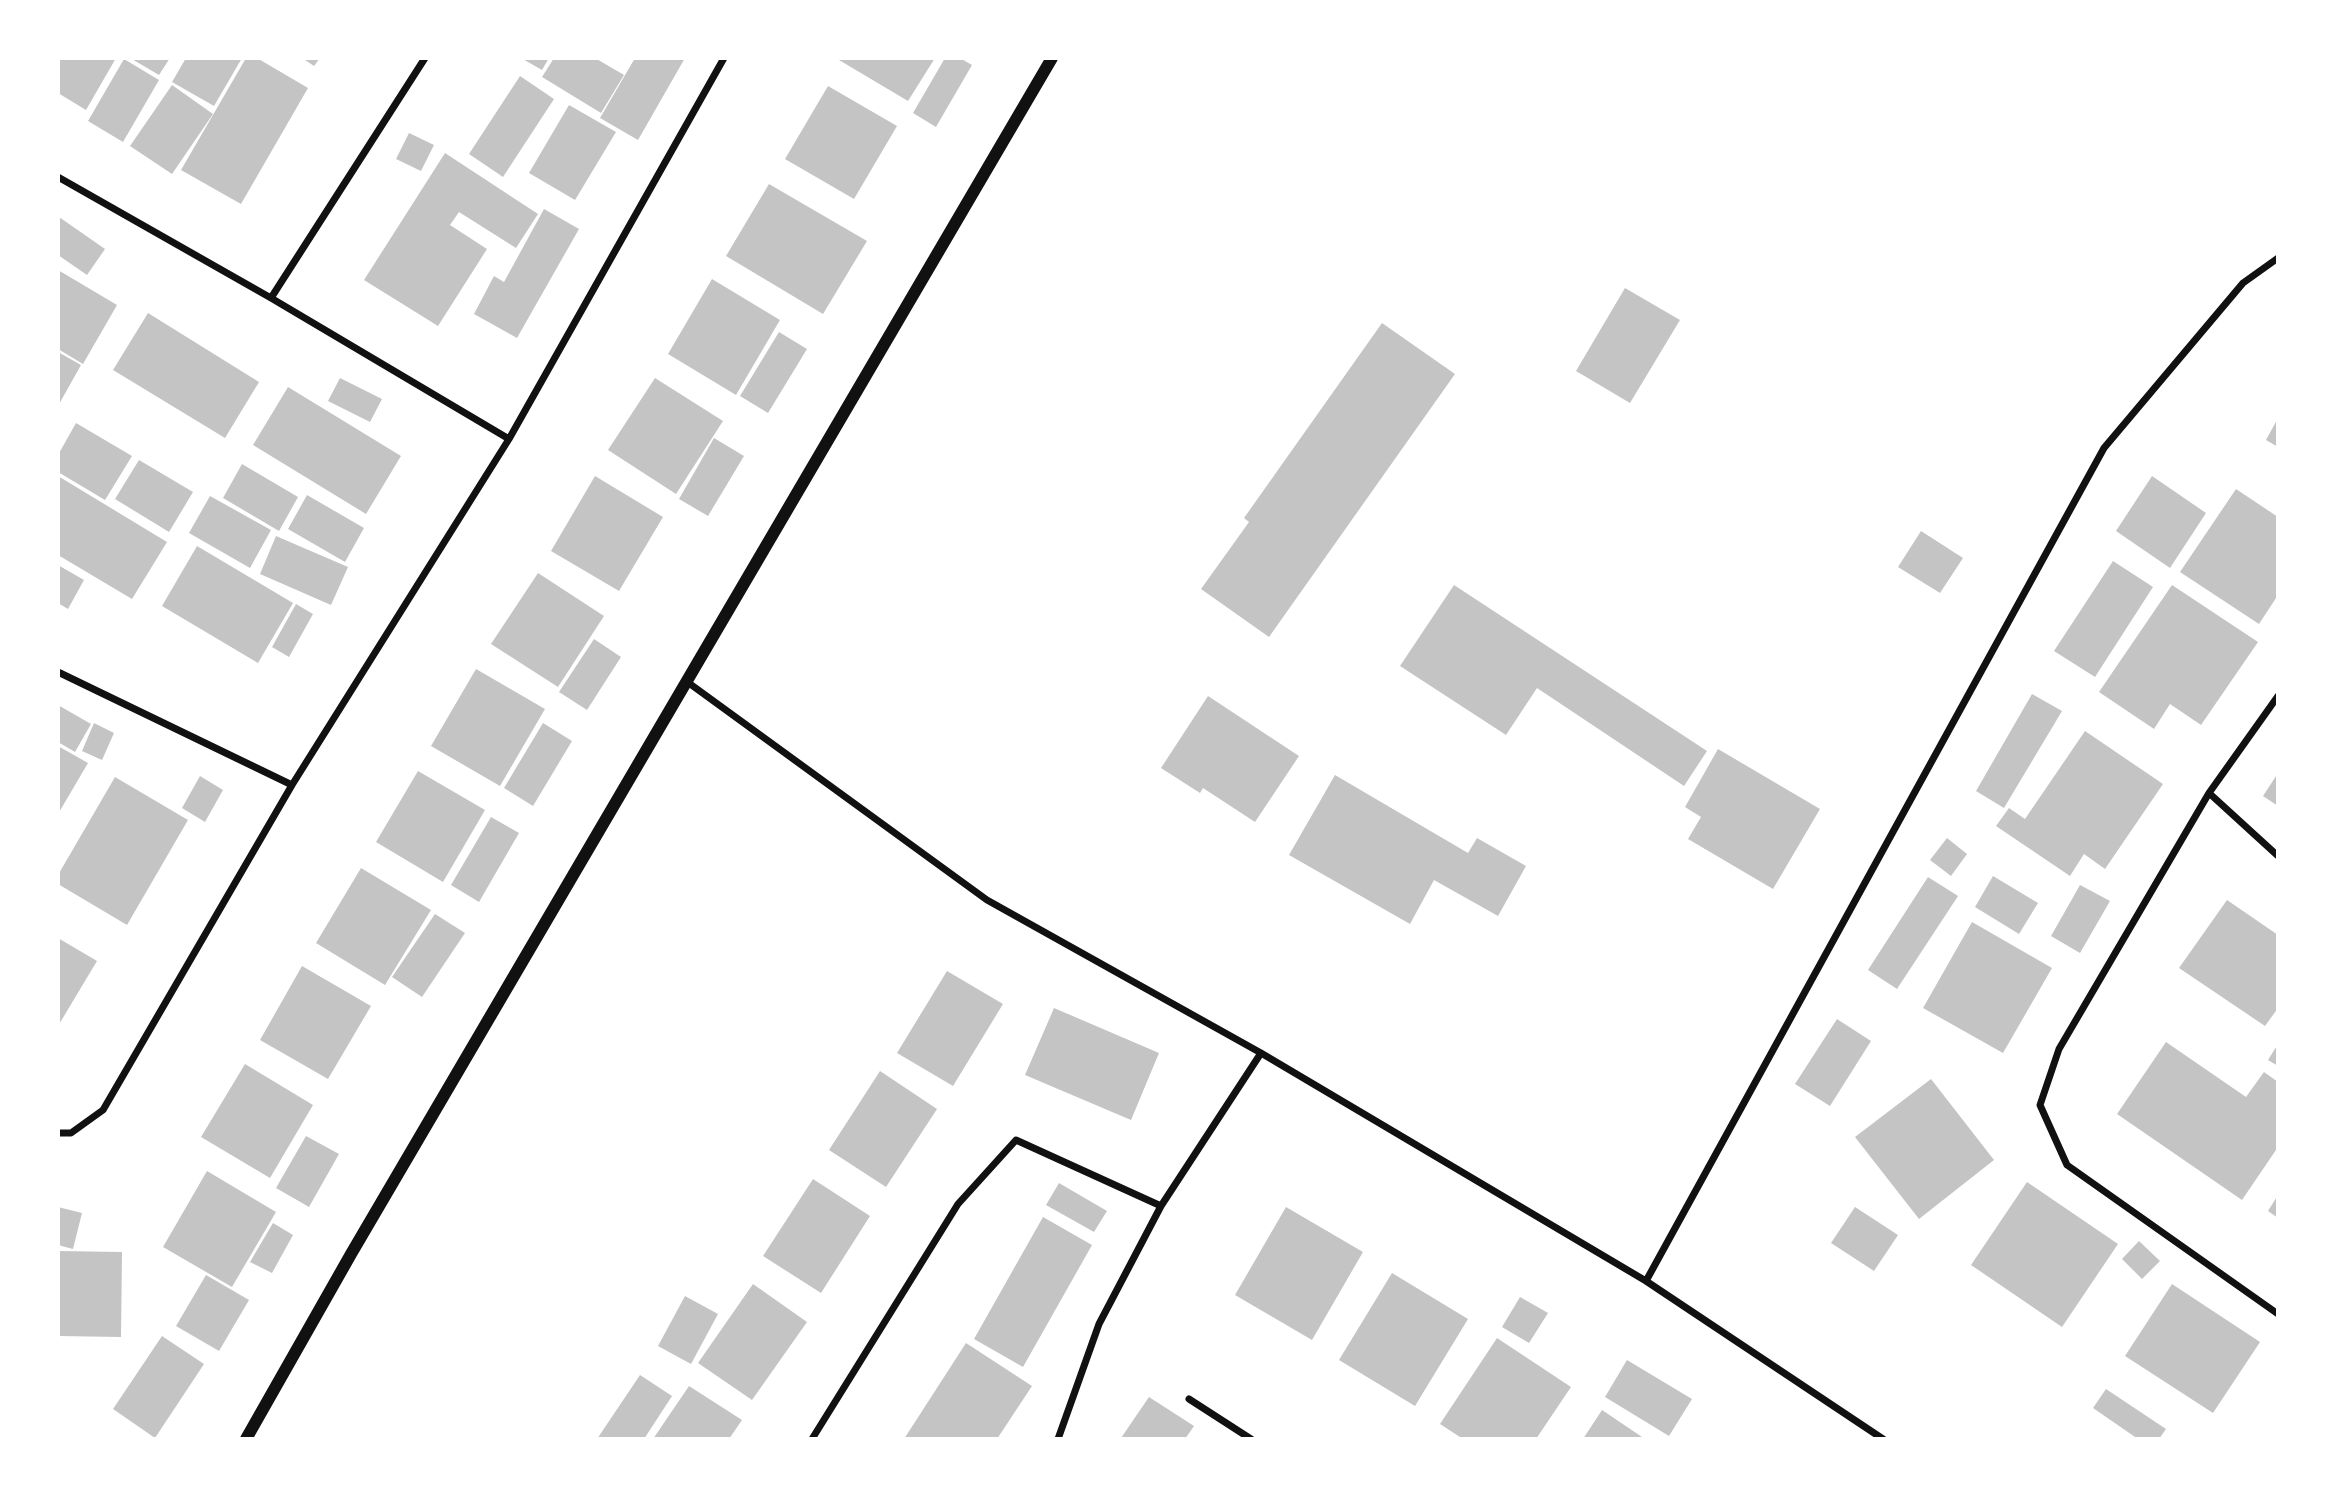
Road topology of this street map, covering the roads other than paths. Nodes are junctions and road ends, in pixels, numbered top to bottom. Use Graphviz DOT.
graph roads {
  1 [pos="425,58"];
  2 [pos="724,58"];
  3 [pos="1052,58"];
  4 [pos="58,177"];
  5 [pos="2278,258"];
  6 [pos="271,298"];
  7 [pos="509,439"];
  8 [pos="58,672"];
  9 [pos="686,681"];
  10 [pos="2278,696"];
  11 [pos="292,785"];
  12 [pos="2209,793"];
  13 [pos="2278,856"];
  14 [pos="1261,1053"];
  15 [pos="58,1133"];
  16 [pos="1161,1206"];
  17 [pos="1646,1281"];
  18 [pos="2278,1314"];
  19 [pos="1189,1399"];
  20 [pos="246,1439"];
  21 [pos="812,1439"];
  22 [pos="1058,1439"];
  23 [pos="1251,1439"];
  24 [pos="1883,1439"];
  1 -- 6 [label="street"];
  2 -- 7 [label="street"];
  3 -- 9 [label="street"];
  4 -- 6 [label="street"];
  5 -- 17 [label="street"];
  6 -- 7 [label="street"];
  7 -- 11 [label="street"];
  8 -- 11 [label="street"];
  9 -- 14 [label="street"];
  9 -- 20 [label="street"];
  10 -- 12 [label="street"];
  11 -- 15 [label="street"];
  12 -- 13 [label="street"];
  12 -- 18 [label="street"];
  14 -- 16 [label="street"];
  14 -- 17 [label="street"];
  16 -- 21 [label="street"];
  16 -- 22 [label="street"];
  17 -- 24 [label="street"];
  19 -- 23 [label="street"];
}
